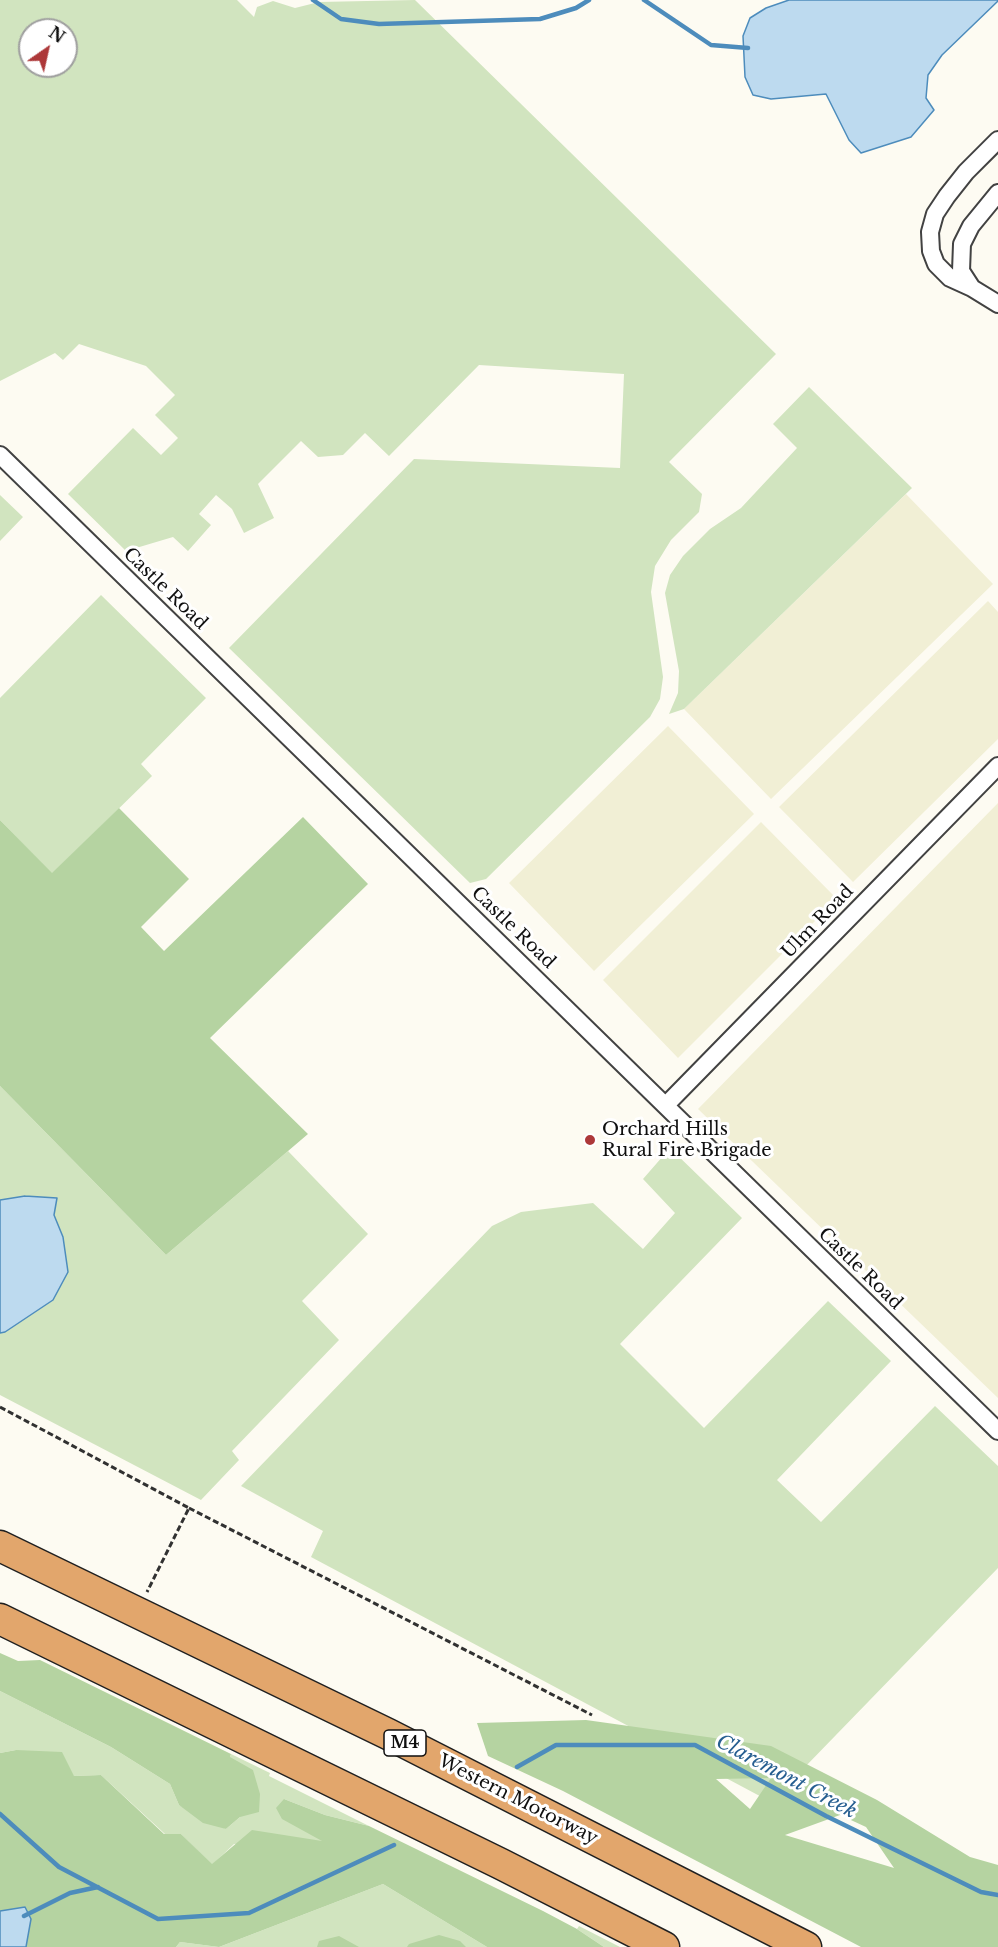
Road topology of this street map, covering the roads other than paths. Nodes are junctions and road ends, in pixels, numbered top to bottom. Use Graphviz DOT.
graph roads {
  1 [pos="998,140"];
  2 [pos="998,193"];
  3 [pos="972,288"];
  4 [pos="998,304"];
  5 [pos="0,455"];
  6 [pos="998,766"];
  7 [pos="666,1105"];
  8 [pos="998,1431"];
  9 [pos="0,1546"];
  10 [pos="0,1619"];
  11 [pos="664,1947"];
  12 [pos="806,1947"];
  1 -- 3 [label="street"];
  2 -- 3 [label="street"];
  3 -- 4 [label="street"];
  5 -- 7 [label="street, Castle Road"];
  6 -- 7 [label="street, Ulm Road"];
  7 -- 8 [label="street, Castle Road"];
  9 -- 12 [label="highway, Western Motorway / M4"];
  10 -- 11 [label="highway"];
}
